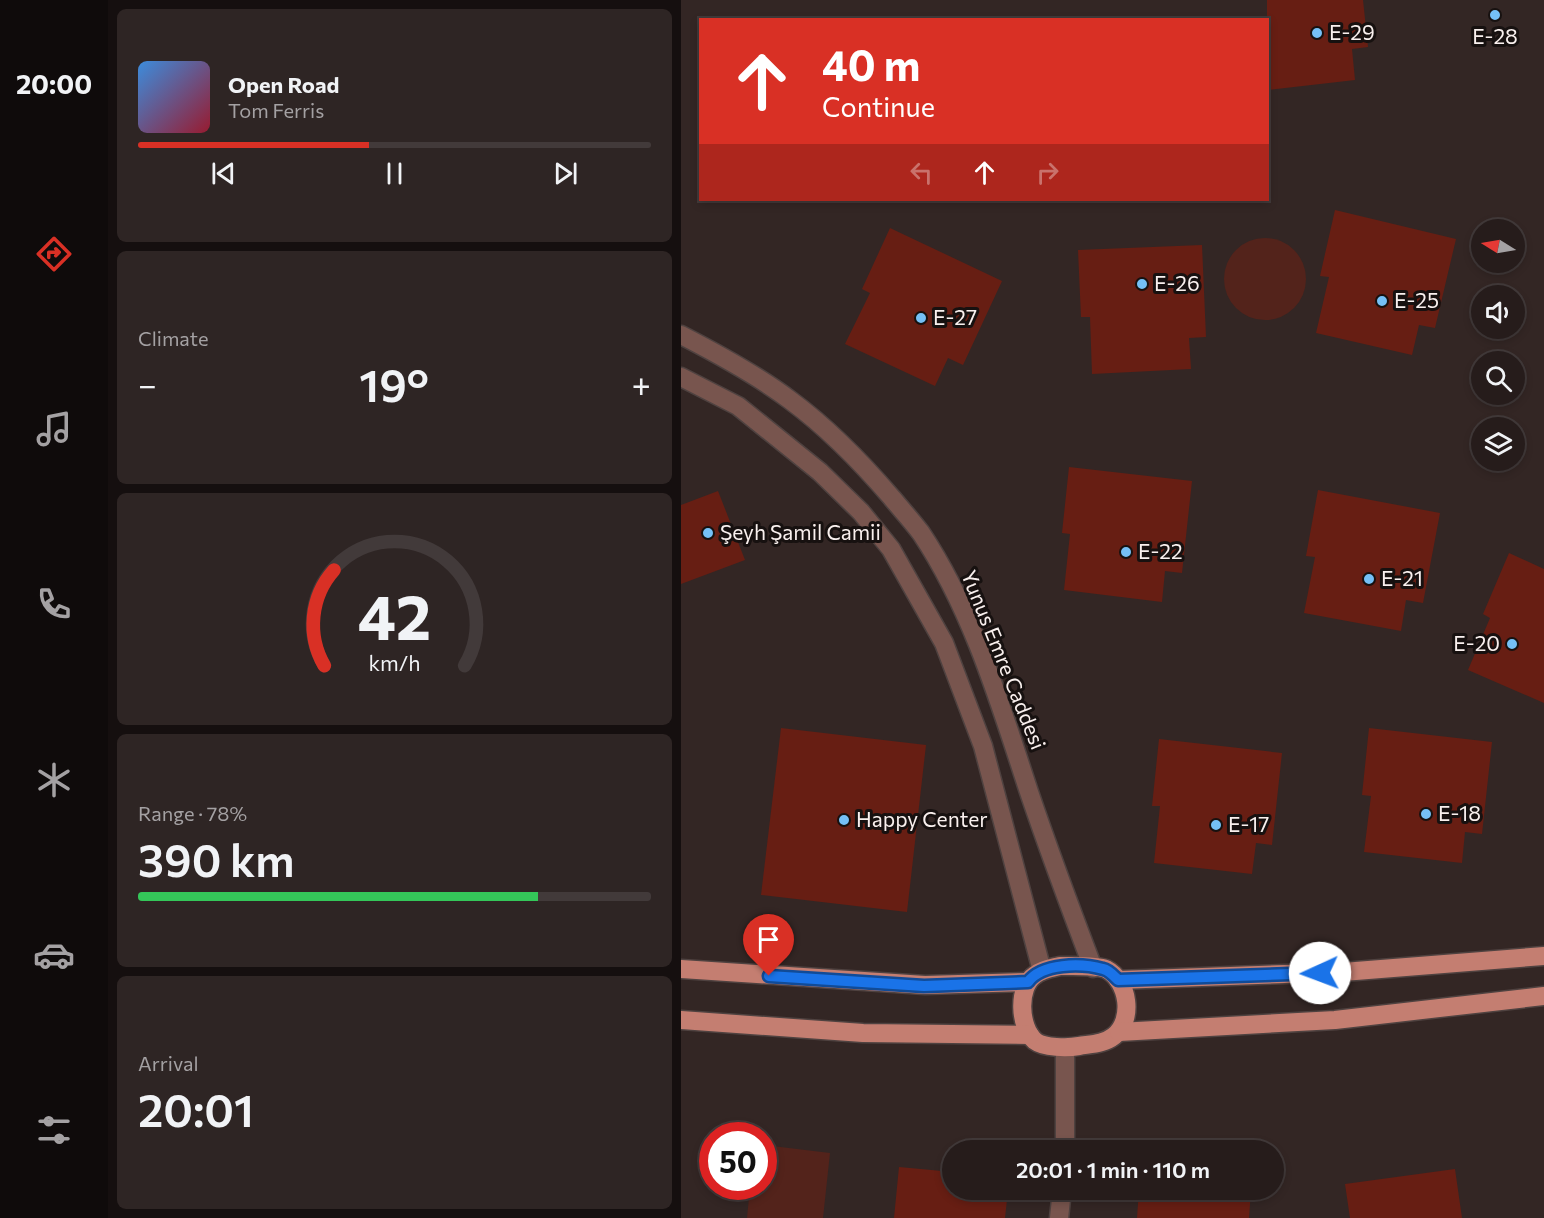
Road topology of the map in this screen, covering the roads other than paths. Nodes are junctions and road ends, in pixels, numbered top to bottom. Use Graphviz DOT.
graph roads {
  1 [pos="681,335"];
  2 [pos="681,377"];
  3 [pos="1544,956"];
  4 [pos="1093,968"];
  5 [pos="681,969"];
  6 [pos="1035,976"];
  7 [pos="1118,980"];
  8 [pos="1544,996"];
  9 [pos="681,1020"];
  10 [pos="1119,1032"];
  11 [pos="1030,1035"];
  12 [pos="1065,1048"];
  13 [pos="1065,1140"];
  14 [pos="1061,1200"];
  15 [pos="1059,1218"];
  1 -- 4 [label="street, Yunus Emre Caddesi"];
  2 -- 6 [label="street"];
  3 -- 7 [label="main road"];
  4 -- 6 [label="main road"];
  4 -- 7 [label="main road"];
  5 -- 6 [label="main road"];
  6 -- 11 [label="main road"];
  7 -- 10 [label="main road"];
  8 -- 10 [label="main road"];
  9 -- 11 [label="main road"];
  10 -- 12 [label="main road"];
  11 -- 12 [label="main road"];
  12 -- 13 [label="street"];
  14 -- 15 [label="street"];
}
